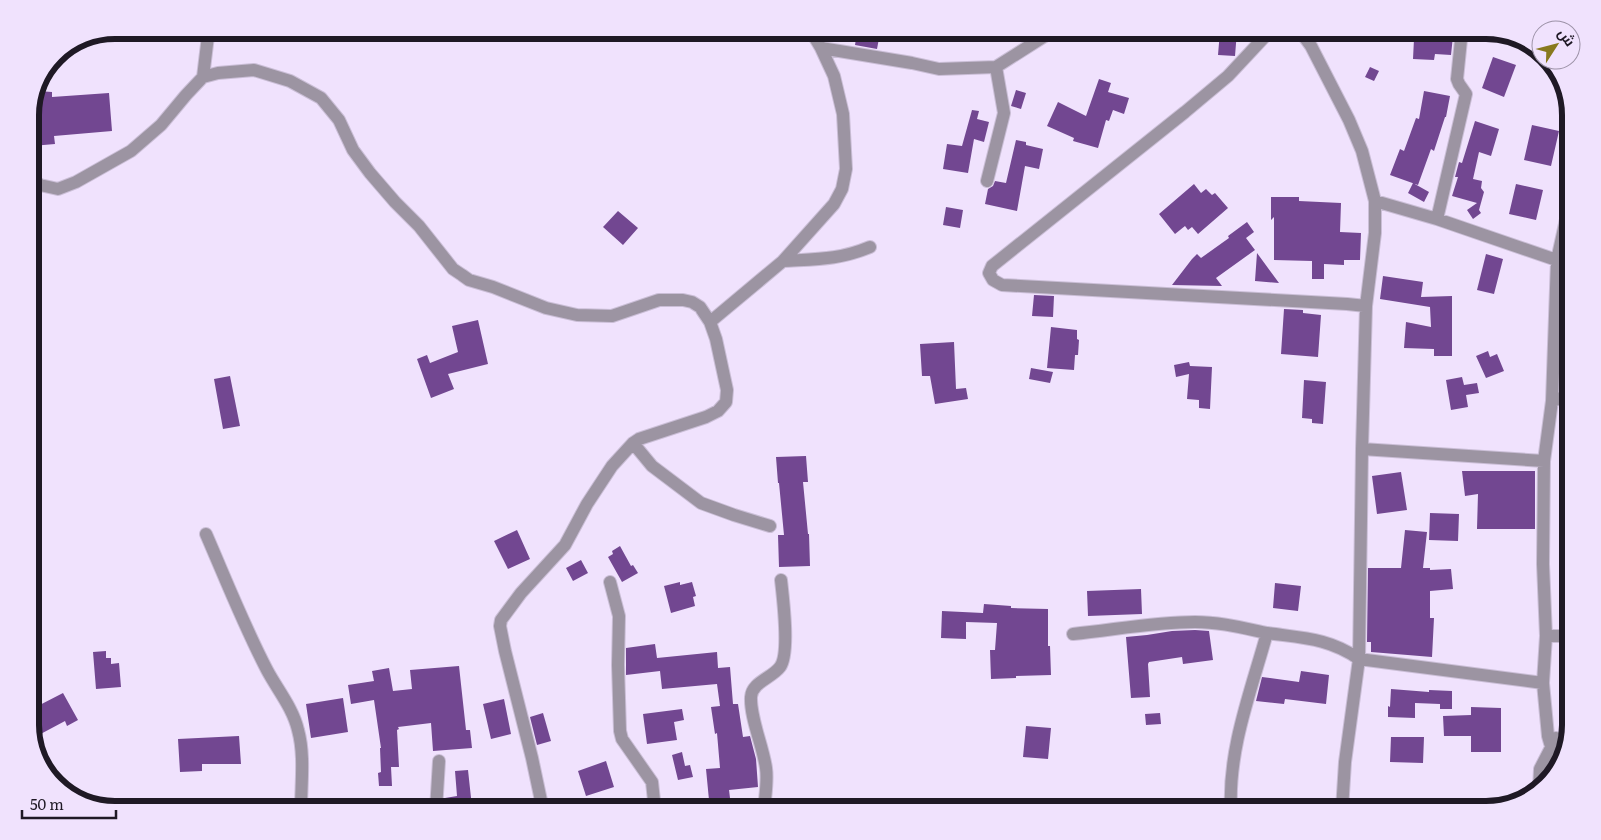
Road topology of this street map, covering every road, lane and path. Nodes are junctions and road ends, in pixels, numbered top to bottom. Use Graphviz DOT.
graph roads {
  1 [pos="208,39"];
  2 [pos="816,39"];
  3 [pos="1040,39"];
  4 [pos="1263,39"];
  5 [pos="1306,39"];
  6 [pos="1461,39"];
  7 [pos="821,48"];
  8 [pos="996,66"];
  9 [pos="203,77"];
  10 [pos="987,181"];
  11 [pos="39,184"];
  12 [pos="1375,201"];
  13 [pos="1437,218"];
  14 [pos="1562,241"];
  15 [pos="870,247"];
  16 [pos="1558,260"];
  17 [pos="784,261"];
  18 [pos="1562,262"];
  19 [pos="1366,306"];
  20 [pos="710,322"];
  21 [pos="1562,398"];
  22 [pos="1552,401"];
  23 [pos="633,443"];
  24 [pos="1362,449"];
  25 [pos="1544,461"];
  26 [pos="770,526"];
  27 [pos="206,534"];
  28 [pos="781,580"];
  29 [pos="610,582"];
  30 [pos="1267,633"];
  31 [pos="1073,634"];
  32 [pos="1546,636"];
  33 [pos="1562,636"];
  34 [pos="1359,659"];
  35 [pos="1543,683"];
  36 [pos="1556,738"];
  37 [pos="1559,747"];
  38 [pos="439,760"];
  39 [pos="1540,778"];
  40 [pos="301,801"];
  41 [pos="437,801"];
  42 [pos="541,801"];
  43 [pos="654,801"];
  44 [pos="764,801"];
  45 [pos="1231,801"];
  46 [pos="1343,801"];
  1 -- 9 [label="street"];
  2 -- 7 [label="street"];
  3 -- 8 [label="street"];
  4 -- 19 [label="street"];
  5 -- 12 [label="street"];
  6 -- 13 [label="street"];
  7 -- 8 [label="street"];
  7 -- 17 [label="street"];
  8 -- 10 [label="street"];
  9 -- 11 [label="street"];
  9 -- 20 [label="street"];
  12 -- 13 [label="street"];
  12 -- 19 [label="street"];
  13 -- 16 [label="street"];
  14 -- 16 [label="street"];
  15 -- 17 [label="street"];
  16 -- 18 [label="street"];
  16 -- 22 [label="street"];
  17 -- 20 [label="street"];
  19 -- 24 [label="street"];
  20 -- 23 [label="street"];
  21 -- 22 [label="street"];
  22 -- 25 [label="street"];
  23 -- 26 [label="street"];
  23 -- 42 [label="street"];
  24 -- 25 [label="street"];
  24 -- 34 [label="street"];
  25 -- 32 [label="street"];
  27 -- 40 [label="street"];
  28 -- 44 [label="street"];
  29 -- 43 [label="street"];
  30 -- 31 [label="street"];
  30 -- 34 [label="street"];
  30 -- 45 [label="street"];
  32 -- 33 [label="street"];
  32 -- 35 [label="street"];
  34 -- 35 [label="street"];
  34 -- 46 [label="street"];
  35 -- 36 [label="street"];
  36 -- 37 [label="street"];
  36 -- 39 [label="street"];
  38 -- 41 [label="street"];
}
